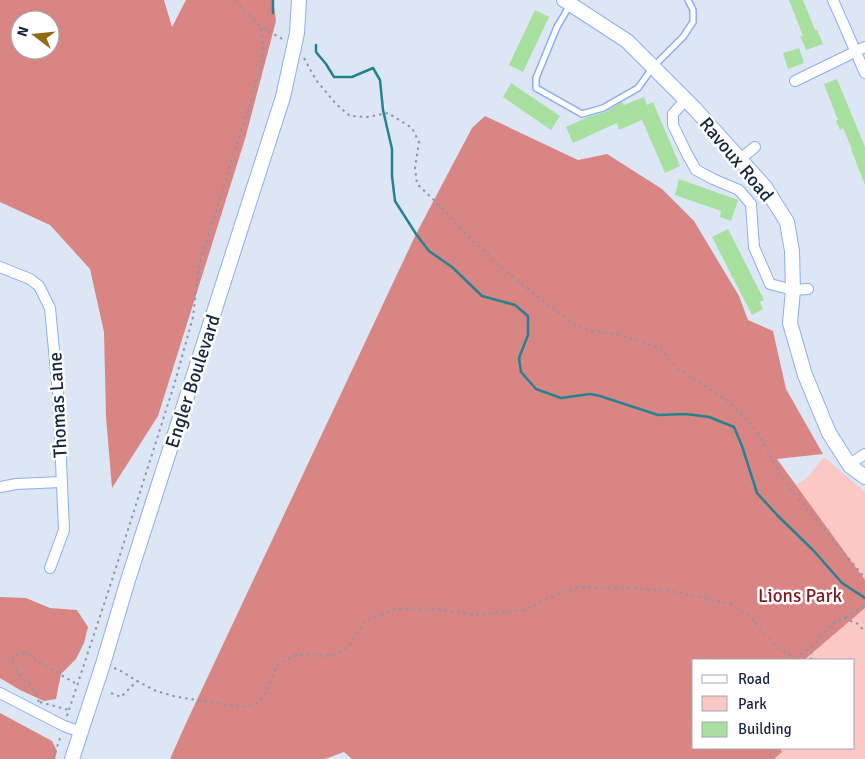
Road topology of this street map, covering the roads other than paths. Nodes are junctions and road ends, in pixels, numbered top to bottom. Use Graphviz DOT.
graph roads {
  1 [pos="299,0"];
  2 [pos="688,0"];
  3 [pos="833,0"];
  4 [pos="567,2"];
  5 [pos="860,49"];
  6 [pos="653,66"];
  7 [pos="865,73"];
  8 [pos="795,81"];
  9 [pos="686,99"];
  10 [pos="755,147"];
  11 [pos="740,159"];
  12 [pos="0,267"];
  13 [pos="808,289"];
  14 [pos="793,290"];
  15 [pos="865,454"];
  16 [pos="849,464"];
  17 [pos="865,477"];
  18 [pos="61,482"];
  19 [pos="0,487"];
  20 [pos="50,568"];
  21 [pos="0,693"];
  22 [pos="81,732"];
  23 [pos="72,759"];
  1 -- 22 [label="main road, Engler Boulevard"];
  2 -- 6 [label="lane"];
  3 -- 5 [label="street"];
  4 -- 6 [label="main road, Ravoux Road"];
  4 -- 6 [label="lane"];
  5 -- 7 [label="street"];
  5 -- 8 [label="street"];
  6 -- 9 [label="main road, Ravoux Road"];
  9 -- 11 [label="main road, Ravoux Road"];
  9 -- 14 [label="street"];
  10 -- 11 [label="street"];
  11 -- 14 [label="main road, Ravoux Road"];
  12 -- 18 [label="street, Thomas Lane"];
  13 -- 14 [label="street"];
  14 -- 16 [label="main road, Ravoux Road"];
  15 -- 16 [label="street"];
  16 -- 17 [label="main road, Ravoux Road"];
  18 -- 19 [label="street"];
  18 -- 20 [label="street, Thomas Lane"];
  21 -- 22 [label="street"];
  22 -- 23 [label="main road, Engler Boulevard"];
}
